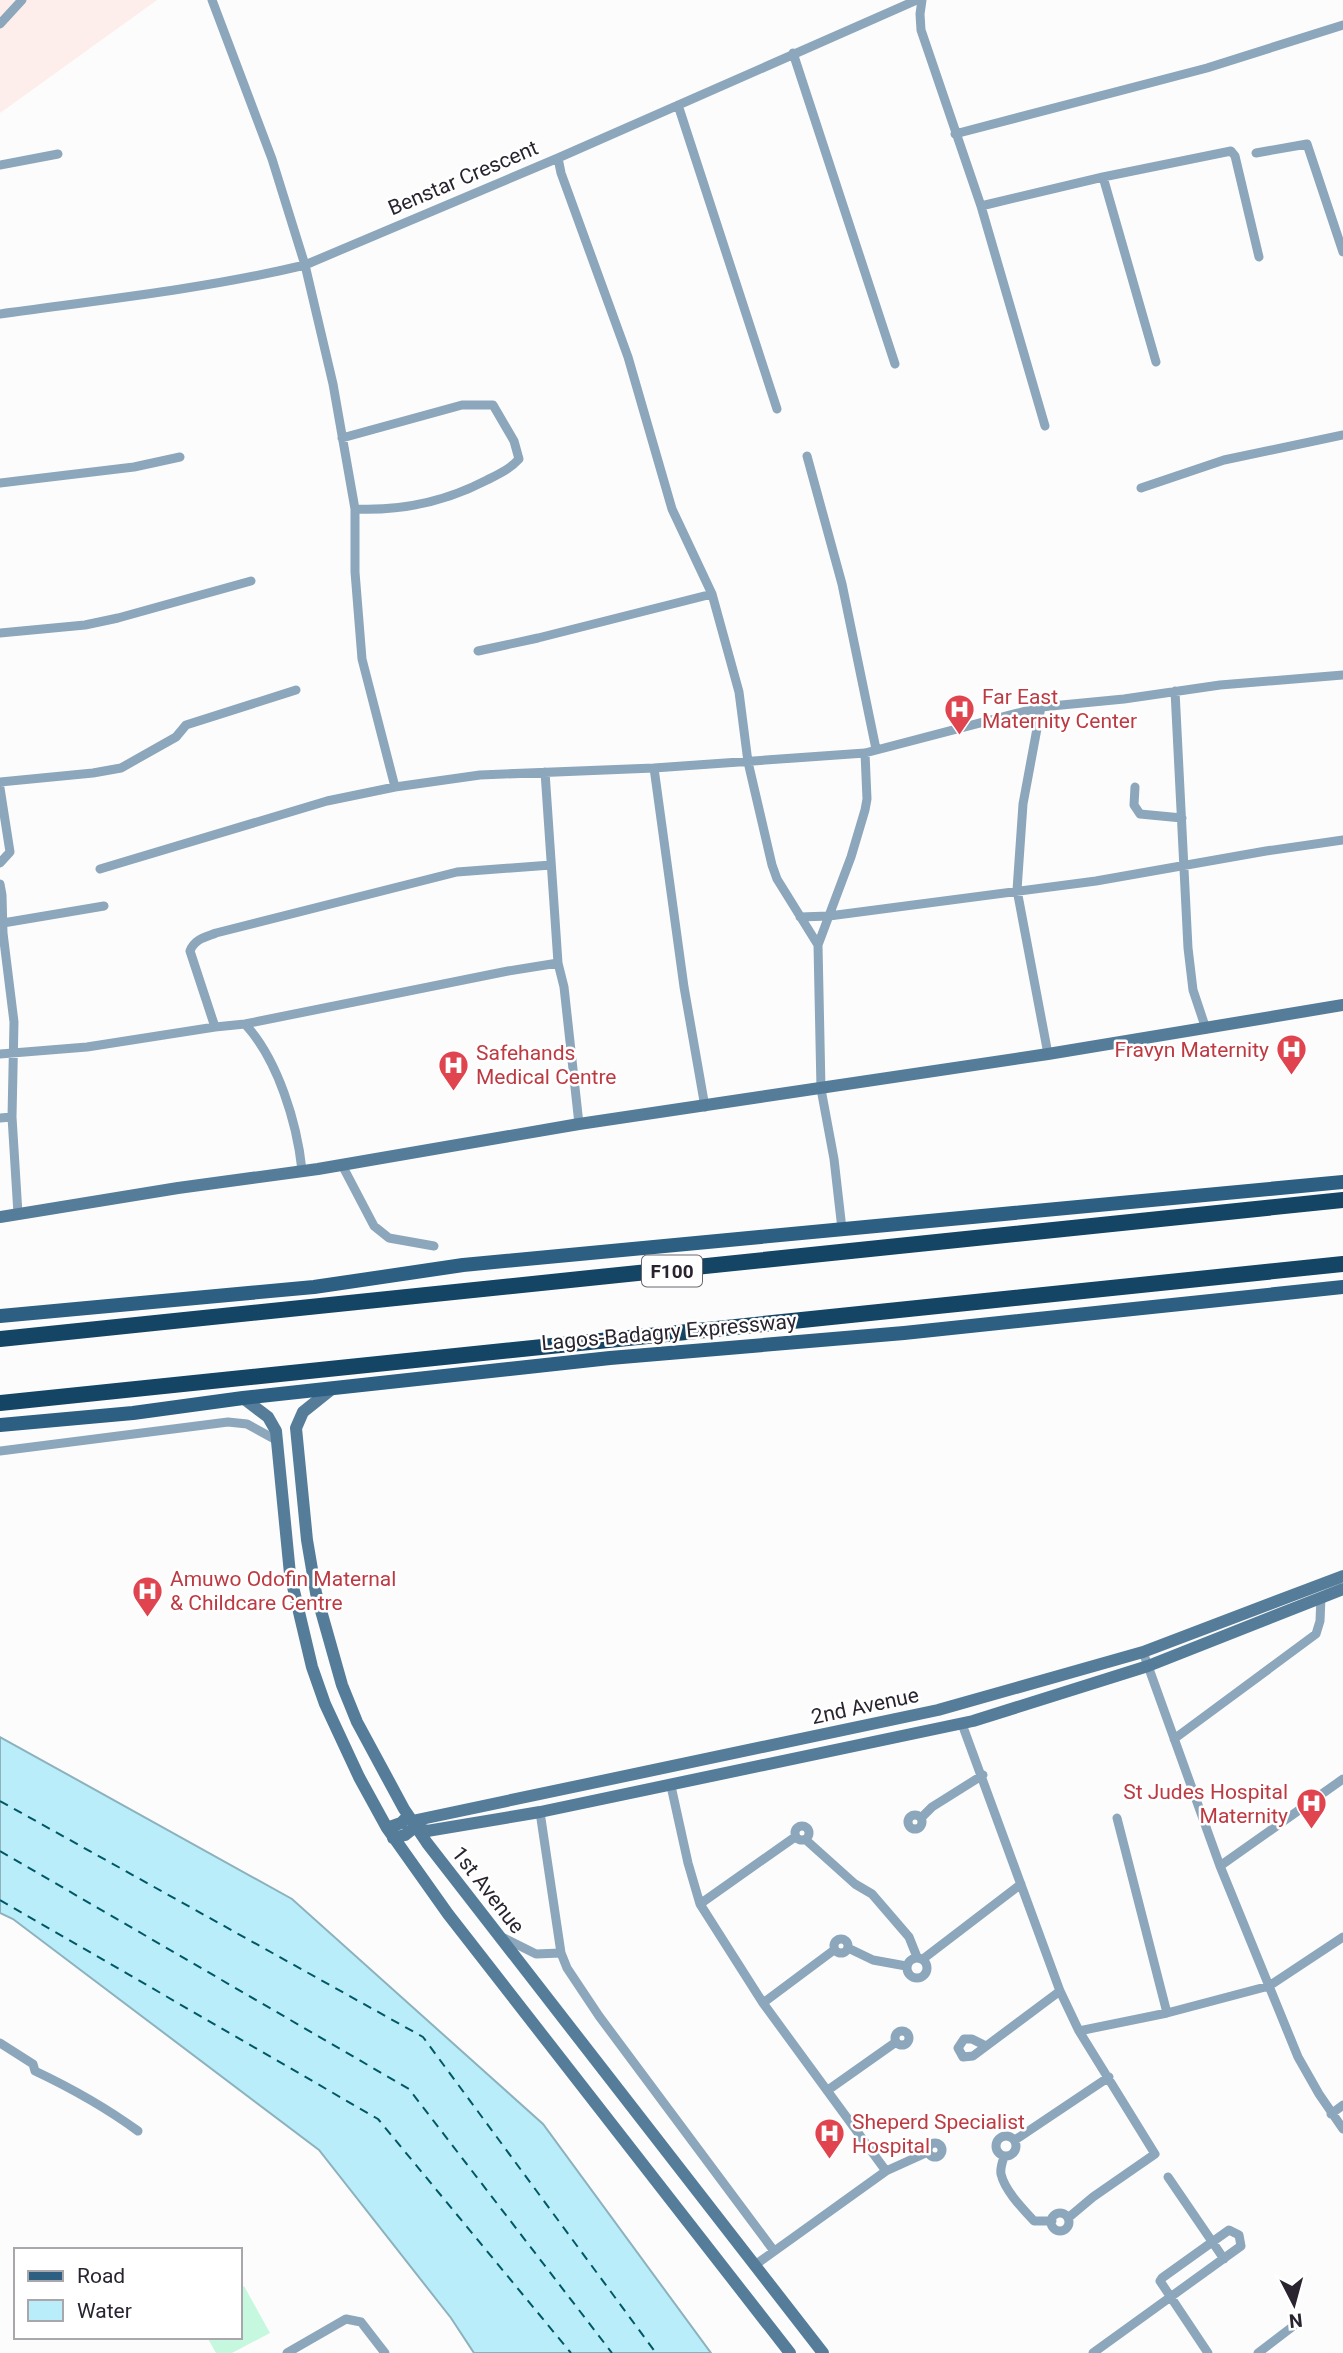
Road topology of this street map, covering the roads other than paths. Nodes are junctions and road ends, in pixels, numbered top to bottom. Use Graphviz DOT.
graph roads {
  1 [pos="22,0"];
  2 [pos="212,0"];
  3 [pos="920,0"];
  4 [pos="0,24"];
  5 [pos="1343,25"];
  6 [pos="793,53"];
  7 [pos="678,105"];
  8 [pos="955,134"];
  9 [pos="1256,153"];
  10 [pos="58,154"];
  11 [pos="558,158"];
  12 [pos="0,165"];
  13 [pos="1103,177"];
  14 [pos="981,206"];
  15 [pos="1343,252"];
  16 [pos="1259,257"];
  17 [pos="305,265"];
  18 [pos="0,314"];
  19 [pos="1156,362"];
  20 [pos="895,364"];
  21 [pos="777,409"];
  22 [pos="1045,426"];
  23 [pos="1343,435"];
  24 [pos="342,438"];
  25 [pos="807,456"];
  26 [pos="180,457"];
  27 [pos="0,483"];
  28 [pos="1142,488"];
  29 [pos="355,509"];
  30 [pos="251,581"];
  31 [pos="712,594"];
  32 [pos="0,633"];
  33 [pos="478,651"];
  34 [pos="1343,675"];
  35 [pos="296,690"];
  36 [pos="1175,691"];
  37 [pos="1041,707"];
  38 [pos="876,749"];
  39 [pos="865,752"];
  40 [pos="748,762"];
  41 [pos="654,768"];
  42 [pos="545,772"];
  43 [pos="0,782"];
  44 [pos="395,787"];
  45 [pos="1135,787"];
  46 [pos="0,788"];
  47 [pos="1182,818"];
  48 [pos="1343,840"];
  49 [pos="0,863"];
  50 [pos="551,865"];
  51 [pos="1184,866"];
  52 [pos="100,869"];
  53 [pos="0,884"];
  54 [pos="1017,890"];
  55 [pos="104,906"];
  56 [pos="829,916"];
  57 [pos="800,917"];
  58 [pos="2,930"];
  59 [pos="818,945"];
  60 [pos="558,963"];
  61 [pos="1343,1005"];
  62 [pos="245,1024"];
  63 [pos="215,1027"];
  64 [pos="1206,1029"];
  65 [pos="15,1052"];
  66 [pos="0,1054"];
  67 [pos="1048,1054"];
  68 [pos="821,1089"];
  69 [pos="705,1107"];
  70 [pos="12,1117"];
  71 [pos="0,1118"];
  72 [pos="579,1124"];
  73 [pos="342,1165"];
  74 [pos="302,1170"];
  75 [pos="1343,1182"];
  76 [pos="1343,1200"];
  77 [pos="18,1214"];
  78 [pos="0,1217"];
  79 [pos="842,1229"];
  80 [pos="434,1247"];
  81 [pos="1343,1264"];
  82 [pos="1343,1287"];
  83 [pos="0,1315"];
  84 [pos="0,1339"];
  85 [pos="333,1388"];
  86 [pos="243,1398"];
  87 [pos="0,1403"];
  88 [pos="0,1425"];
  89 [pos="278,1441"];
  90 [pos="0,1451"];
  91 [pos="1343,1576"];
  92 [pos="1343,1589"];
  93 [pos="1321,1597"];
  94 [pos="1143,1652"];
  95 [pos="1148,1666"];
  96 [pos="962,1724"];
  97 [pos="1174,1739"];
  98 [pos="983,1775"];
  99 [pos="1343,1779"];
  100 [pos="671,1786"];
  101 [pos="540,1812"];
  102 [pos="922,1818"];
  103 [pos="1117,1818"];
  104 [pos="412,1822"];
  105 [pos="448,1828"];
  106 [pos="390,1833"];
  107 [pos="795,1837"];
  108 [pos="806,1840"];
  109 [pos="445,1864"];
  110 [pos="1220,1866"];
  111 [pos="1021,1884"];
  112 [pos="700,1905"];
  113 [pos="498,1935"];
  114 [pos="1343,1937"];
  115 [pos="561,1954"];
  116 [pos="920,1958"];
  117 [pos="906,1966"];
  118 [pos="1269,1986"];
  119 [pos="1060,1991"];
  120 [pos="763,2003"];
  121 [pos="1167,2013"];
  122 [pos="1079,2031"];
  123 [pos="896,2042"];
  124 [pos="0,2043"];
  125 [pos="986,2046"];
  126 [pos="1109,2077"];
  127 [pos="828,2090"];
  128 [pos="1343,2105"];
  129 [pos="1331,2114"];
  130 [pos="1343,2129"];
  131 [pos="138,2131"];
  132 [pos="1015,2140"];
  133 [pos="928,2152"];
  134 [pos="1004,2157"];
  135 [pos="886,2172"];
  136 [pos="1168,2177"];
  137 [pos="1213,2243"];
  138 [pos="774,2251"];
  139 [pos="1224,2259"];
  140 [pos="755,2265"];
  141 [pos="1169,2297"];
  142 [pos="1296,2324"];
  143 [pos="287,2353"];
  144 [pos="385,2353"];
  145 [pos="790,2353"];
  146 [pos="823,2353"];
  147 [pos="1093,2353"];
  148 [pos="1208,2353"];
  149 [pos="1258,2353"];
  1 -- 4 [label="street"];
  2 -- 17 [label="street"];
  3 -- 6 [label="street, Benstar Crescent"];
  3 -- 8 [label="street"];
  5 -- 8 [label="street"];
  6 -- 7 [label="street, Benstar Crescent"];
  6 -- 20 [label="street"];
  7 -- 11 [label="street, Benstar Crescent"];
  7 -- 21 [label="street"];
  8 -- 14 [label="street"];
  9 -- 15 [label="street"];
  10 -- 12 [label="street"];
  11 -- 17 [label="street, Benstar Crescent"];
  11 -- 31 [label="street"];
  13 -- 14 [label="street"];
  13 -- 16 [label="street"];
  13 -- 19 [label="street"];
  14 -- 22 [label="street"];
  17 -- 18 [label="street, Benstar Crescent"];
  17 -- 24 [label="street"];
  23 -- 28 [label="street"];
  24 -- 29 [label="street"];
  24 -- 29 [label="street"];
  25 -- 38 [label="street"];
  26 -- 27 [label="street"];
  29 -- 44 [label="street"];
  30 -- 32 [label="street"];
  31 -- 33 [label="street"];
  31 -- 40 [label="street"];
  34 -- 36 [label="street"];
  35 -- 43 [label="street"];
  36 -- 37 [label="street"];
  36 -- 47 [label="street"];
  37 -- 38 [label="street"];
  37 -- 54 [label="street"];
  38 -- 39 [label="street"];
  39 -- 40 [label="street"];
  39 -- 56 [label="street"];
  40 -- 41 [label="street"];
  40 -- 57 [label="street"];
  41 -- 42 [label="street"];
  41 -- 69 [label="street"];
  42 -- 44 [label="street"];
  42 -- 50 [label="street"];
  44 -- 52 [label="street"];
  45 -- 47 [label="street"];
  46 -- 49 [label="street"];
  47 -- 51 [label="street"];
  48 -- 51 [label="street"];
  50 -- 60 [label="street"];
  50 -- 63 [label="street"];
  51 -- 54 [label="street"];
  51 -- 64 [label="street"];
  53 -- 58 [label="street"];
  54 -- 56 [label="street"];
  54 -- 67 [label="street"];
  55 -- 58 [label="street"];
  56 -- 57 [label="street"];
  56 -- 59 [label="street"];
  57 -- 59 [label="street"];
  58 -- 65 [label="street"];
  59 -- 68 [label="street"];
  60 -- 62 [label="street"];
  60 -- 72 [label="street"];
  61 -- 64 [label="main road"];
  62 -- 63 [label="street"];
  62 -- 74 [label="street"];
  63 -- 65 [label="street"];
  64 -- 67 [label="main road"];
  65 -- 66 [label="street"];
  65 -- 70 [label="street"];
  67 -- 68 [label="main road"];
  68 -- 69 [label="main road"];
  68 -- 79 [label="street"];
  69 -- 72 [label="main road"];
  70 -- 71 [label="street"];
  70 -- 77 [label="street"];
  72 -- 73 [label="main road"];
  73 -- 74 [label="main road"];
  73 -- 80 [label="street"];
  74 -- 77 [label="main road"];
  75 -- 79 [label="main road"];
  76 -- 84 [label="highway, F100"];
  77 -- 78 [label="main road"];
  79 -- 83 [label="main road"];
  81 -- 87 [label="highway, Lagos-Badagry Expressway"];
  82 -- 85 [label="main road, Lagos-Badagry Expressway"];
  85 -- 86 [label="main road, Lagos-Badagry Expressway"];
  85 -- 104 [label="main road, 1st Avenue"];
  86 -- 88 [label="main road, Lagos-Badagry Expressway"];
  86 -- 89 [label="main road"];
  89 -- 90 [label="street"];
  89 -- 106 [label="main road"];
  91 -- 94 [label="main road, 2nd Avenue"];
  92 -- 93 [label="main road, 2nd Avenue"];
  93 -- 95 [label="main road, 2nd Avenue"];
  93 -- 97 [label="street"];
  94 -- 95 [label="street"];
  94 -- 104 [label="main road, 2nd Avenue"];
  95 -- 96 [label="main road, 2nd Avenue"];
  95 -- 97 [label="street"];
  96 -- 98 [label="street"];
  96 -- 100 [label="main road, 2nd Avenue"];
  97 -- 110 [label="street"];
  98 -- 102 [label="street"];
  98 -- 111 [label="street"];
  99 -- 110 [label="street"];
  100 -- 101 [label="main road, 2nd Avenue"];
  100 -- 112 [label="street"];
  101 -- 105 [label="main road, 2nd Avenue"];
  101 -- 115 [label="street"];
  103 -- 121 [label="street"];
  104 -- 105 [label="main road, 2nd Avenue"];
  104 -- 106 [label="main road, 2nd Avenue"];
  104 -- 109 [label="main road, 1st Avenue"];
  105 -- 109 [label="main road"];
  106 -- 145 [label="main road"];
  107 -- 108 [label="street"];
  107 -- 108 [label="street"];
  107 -- 112 [label="street"];
  108 -- 116 [label="street"];
  109 -- 113 [label="main road, 1st Avenue"];
  110 -- 118 [label="street"];
  111 -- 116 [label="street"];
  111 -- 119 [label="street"];
  112 -- 120 [label="street"];
  113 -- 115 [label="street"];
  113 -- 140 [label="main road, 1st Avenue"];
  114 -- 118 [label="street"];
  115 -- 138 [label="street"];
  116 -- 117 [label="street"];
  116 -- 117 [label="street"];
  117 -- 120 [label="street"];
  118 -- 121 [label="street"];
  118 -- 129 [label="street"];
  119 -- 122 [label="street"];
  119 -- 125 [label="street"];
  120 -- 127 [label="street"];
  121 -- 122 [label="street"];
  122 -- 126 [label="street"];
  123 -- 127 [label="street"];
  124 -- 131 [label="street"];
  126 -- 132 [label="street"];
  126 -- 134 [label="street"];
  127 -- 135 [label="street"];
  128 -- 129 [label="street"];
  129 -- 130 [label="street"];
  132 -- 134 [label="street"];
  132 -- 134 [label="street"];
  133 -- 135 [label="street"];
  135 -- 138 [label="street"];
  136 -- 137 [label="street"];
  137 -- 139 [label="street"];
  137 -- 139 [label="street"];
  137 -- 141 [label="street"];
  138 -- 140 [label="street"];
  139 -- 141 [label="street"];
  140 -- 146 [label="main road, 1st Avenue"];
  141 -- 147 [label="street"];
  141 -- 148 [label="street"];
  142 -- 149 [label="street"];
  143 -- 144 [label="street"];
}
